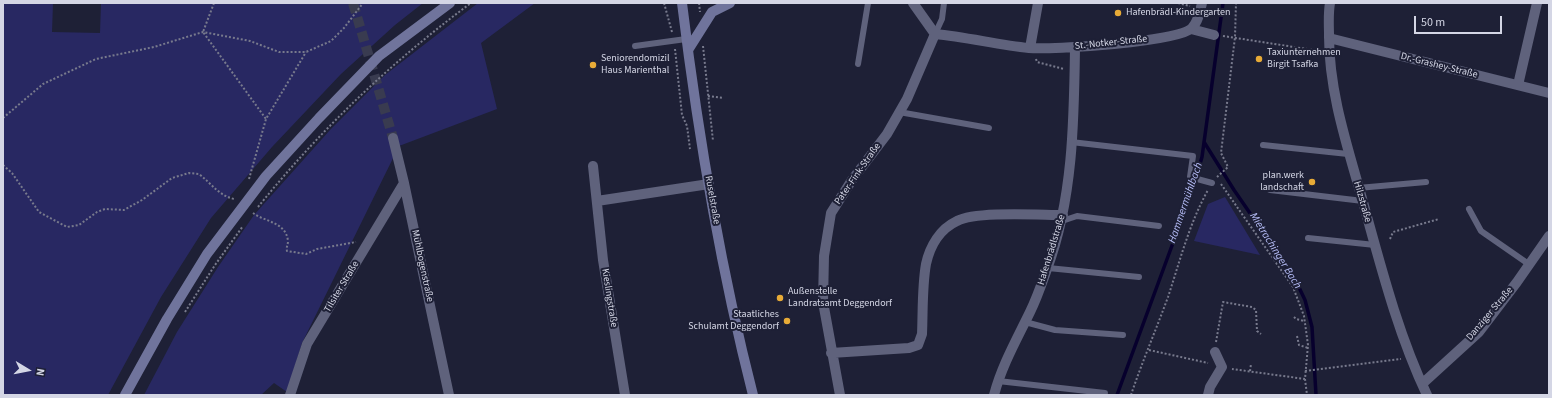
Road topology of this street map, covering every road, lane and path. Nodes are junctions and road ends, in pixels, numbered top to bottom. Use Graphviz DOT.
graph roads {
  1 [pos="214,3"];
  2 [pos="363,3"];
  3 [pos="450,3"];
  4 [pos="471,3"];
  5 [pos="664,3"];
  6 [pos="682,3"];
  7 [pos="730,3"];
  8 [pos="868,3"];
  9 [pos="913,3"];
  10 [pos="944,3"];
  11 [pos="1038,3"];
  12 [pos="1202,3"];
  13 [pos="1236,3"];
  14 [pos="1330,3"];
  15 [pos="1537,3"];
  16 [pos="1191,29"];
  17 [pos="203,32"];
  18 [pos="935,34"];
  19 [pos="1214,34"];
  20 [pos="1235,37"];
  21 [pos="1329,38"];
  22 [pos="686,39"];
  23 [pos="674,40"];
  24 [pos="703,40"];
  25 [pos="635,46"];
  26 [pos="1030,48"];
  27 [pos="1075,48"];
  28 [pos="688,50"];
  29 [pos="306,52"];
  30 [pos="1328,53"];
  31 [pos="858,64"];
  32 [pos="1074,80"];
  33 [pos="1518,85"];
  34 [pos="1549,94"];
  35 [pos="694,96"];
  36 [pos="708,96"];
  37 [pos="723,98"];
  38 [pos="899,112"];
  39 [pos="3,118"];
  40 [pos="266,119"];
  41 [pos="989,128"];
  42 [pos="393,138"];
  43 [pos="1071,142"];
  44 [pos="1263,145"];
  45 [pos="1348,154"];
  46 [pos="692,156"];
  47 [pos="3,165"];
  48 [pos="593,166"];
  49 [pos="1426,182"];
  50 [pos="404,183"];
  51 [pos="1212,183"];
  52 [pos="709,184"];
  53 [pos="247,185"];
  54 [pos="1358,188"];
  55 [pos="1270,190"];
  56 [pos="236,200"];
  57 [pos="597,201"];
  58 [pos="1362,201"];
  59 [pos="1469,209"];
  60 [pos="253,213"];
  61 [pos="1063,218"];
  62 [pos="248,219"];
  63 [pos="1439,219"];
  64 [pos="244,225"];
  65 [pos="1159,226"];
  66 [pos="1549,236"];
  67 [pos="1308,238"];
  68 [pos="1390,239"];
  69 [pos="367,244"];
  70 [pos="1375,245"];
  71 [pos="1530,265"];
  72 [pos="1048,268"];
  73 [pos="1139,277"];
  74 [pos="183,317"];
  75 [pos="1294,317"];
  76 [pos="1304,321"];
  77 [pos="1025,322"];
  78 [pos="1260,334"];
  79 [pos="1123,335"];
  80 [pos="1297,336"];
  81 [pos="1308,348"];
  82 [pos="1149,350"];
  83 [pos="1215,352"];
  84 [pos="831,353"];
  85 [pos="1411,358"];
  86 [pos="1251,364"];
  87 [pos="1222,367"];
  88 [pos="1250,371"];
  89 [pos="1305,371"];
  90 [pos="1305,379"];
  91 [pos="998,381"];
  92 [pos="1422,384"];
  93 [pos="1105,393"];
  94 [pos="125,395"];
  95 [pos="290,395"];
  96 [pos="448,395"];
  97 [pos="625,395"];
  98 [pos="753,395"];
  99 [pos="840,395"];
  100 [pos="994,395"];
  101 [pos="1132,395"];
  102 [pos="1208,395"];
  103 [pos="1307,395"];
  104 [pos="1427,395"];
  1 -- 17 [label="path"];
  2 -- 29 [label="path"];
  3 -- 94 [label="main road"];
  4 -- 60 [label="path"];
  5 -- 23 [label="path"];
  6 -- 22 [label="main road, Ruselstraße"];
  7 -- 28 [label="main road"];
  8 -- 31 [label="lane"];
  9 -- 18 [label="street"];
  10 -- 18 [label="lane"];
  11 -- 26 [label="street"];
  12 -- 16 [label="street"];
  13 -- 20 [label="path"];
  14 -- 21 [label="street, Hilzstraße"];
  15 -- 33 [label="street"];
  16 -- 19 [label="street, St.-Notker-Straße"];
  16 -- 27 [label="street, St.-Notker-Straße"];
  17 -- 29 [label="path"];
  17 -- 39 [label="path"];
  17 -- 40 [label="path"];
  18 -- 26 [label="street, St.-Notker-Straße"];
  18 -- 38 [label="street, Pater-Fink-Straße"];
  20 -- 30 [label="path"];
  20 -- 76 [label="path"];
  21 -- 30 [label="street, Hilzstraße"];
  21 -- 33 [label="street, Dr.-Grashey-Straße"];
  22 -- 23 [label="lane"];
  22 -- 28 [label="main road, Ruselstraße"];
  23 -- 25 [label="lane"];
  23 -- 46 [label="path"];
  24 -- 36 [label="path"];
  26 -- 27 [label="street, St.-Notker-Straße"];
  26 -- 32 [label="path"];
  27 -- 32 [label="street, Hafenbrädlstraße"];
  28 -- 35 [label="main road, Ruselstraße"];
  29 -- 40 [label="path"];
  30 -- 45 [label="street, Hilzstraße"];
  32 -- 43 [label="street, Hafenbrädlstraße"];
  33 -- 34 [label="street, Dr.-Grashey-Straße"];
  35 -- 36 [label="path"];
  35 -- 52 [label="main road, Ruselstraße"];
  36 -- 37 [label="path"];
  38 -- 41 [label="lane"];
  38 -- 84 [label="street, Pater-Fink-Straße"];
  40 -- 53 [label="path"];
  42 -- 50 [label="street, Mühlbogenstraße"];
  43 -- 51 [label="lane"];
  43 -- 61 [label="street, Hafenbrädlstraße"];
  44 -- 45 [label="lane"];
  45 -- 54 [label="street, Hilzstraße"];
  47 -- 56 [label="path"];
  48 -- 57 [label="street, Kieslingstraße"];
  49 -- 54 [label="lane"];
  50 -- 69 [label="street, Tilsiter Straße"];
  50 -- 96 [label="street, Mühlbogenstraße"];
  51 -- 82 [label="path"];
  52 -- 57 [label="street"];
  52 -- 98 [label="main road, Ruselstraße"];
  54 -- 58 [label="street, Hilzstraße"];
  55 -- 58 [label="lane"];
  57 -- 97 [label="street, Kieslingstraße"];
  58 -- 70 [label="street, Hilzstraße"];
  59 -- 71 [label="lane"];
  60 -- 62 [label="path"];
  60 -- 69 [label="path"];
  61 -- 65 [label="lane"];
  61 -- 72 [label="street, Hafenbrädlstraße"];
  61 -- 84 [label="street"];
  63 -- 68 [label="path"];
  64 -- 74 [label="path"];
  66 -- 71 [label="street, Danziger Straße"];
  67 -- 70 [label="lane"];
  69 -- 95 [label="street, Tilsiter Straße"];
  70 -- 85 [label="street, Hilzstraße"];
  71 -- 92 [label="street, Danziger Straße"];
  72 -- 73 [label="lane"];
  72 -- 77 [label="street, Hafenbrädlstraße"];
  75 -- 76 [label="path"];
  76 -- 81 [label="path"];
  77 -- 79 [label="lane"];
  77 -- 91 [label="street, Hafenbrädlstraße"];
  78 -- 83 [label="path"];
  80 -- 81 [label="path"];
  81 -- 89 [label="path"];
  82 -- 87 [label="path"];
  82 -- 101 [label="path"];
  83 -- 87 [label="street"];
  84 -- 99 [label="street, Pater-Fink-Straße"];
  85 -- 89 [label="path"];
  85 -- 92 [label="street, Hilzstraße"];
  86 -- 88 [label="path"];
  87 -- 88 [label="path"];
  87 -- 102 [label="street"];
  88 -- 90 [label="path"];
  89 -- 90 [label="path"];
  90 -- 103 [label="path"];
  91 -- 93 [label="lane"];
  91 -- 100 [label="street, Hafenbrädlstraße"];
  92 -- 104 [label="street, Hilzstraße"];
}
